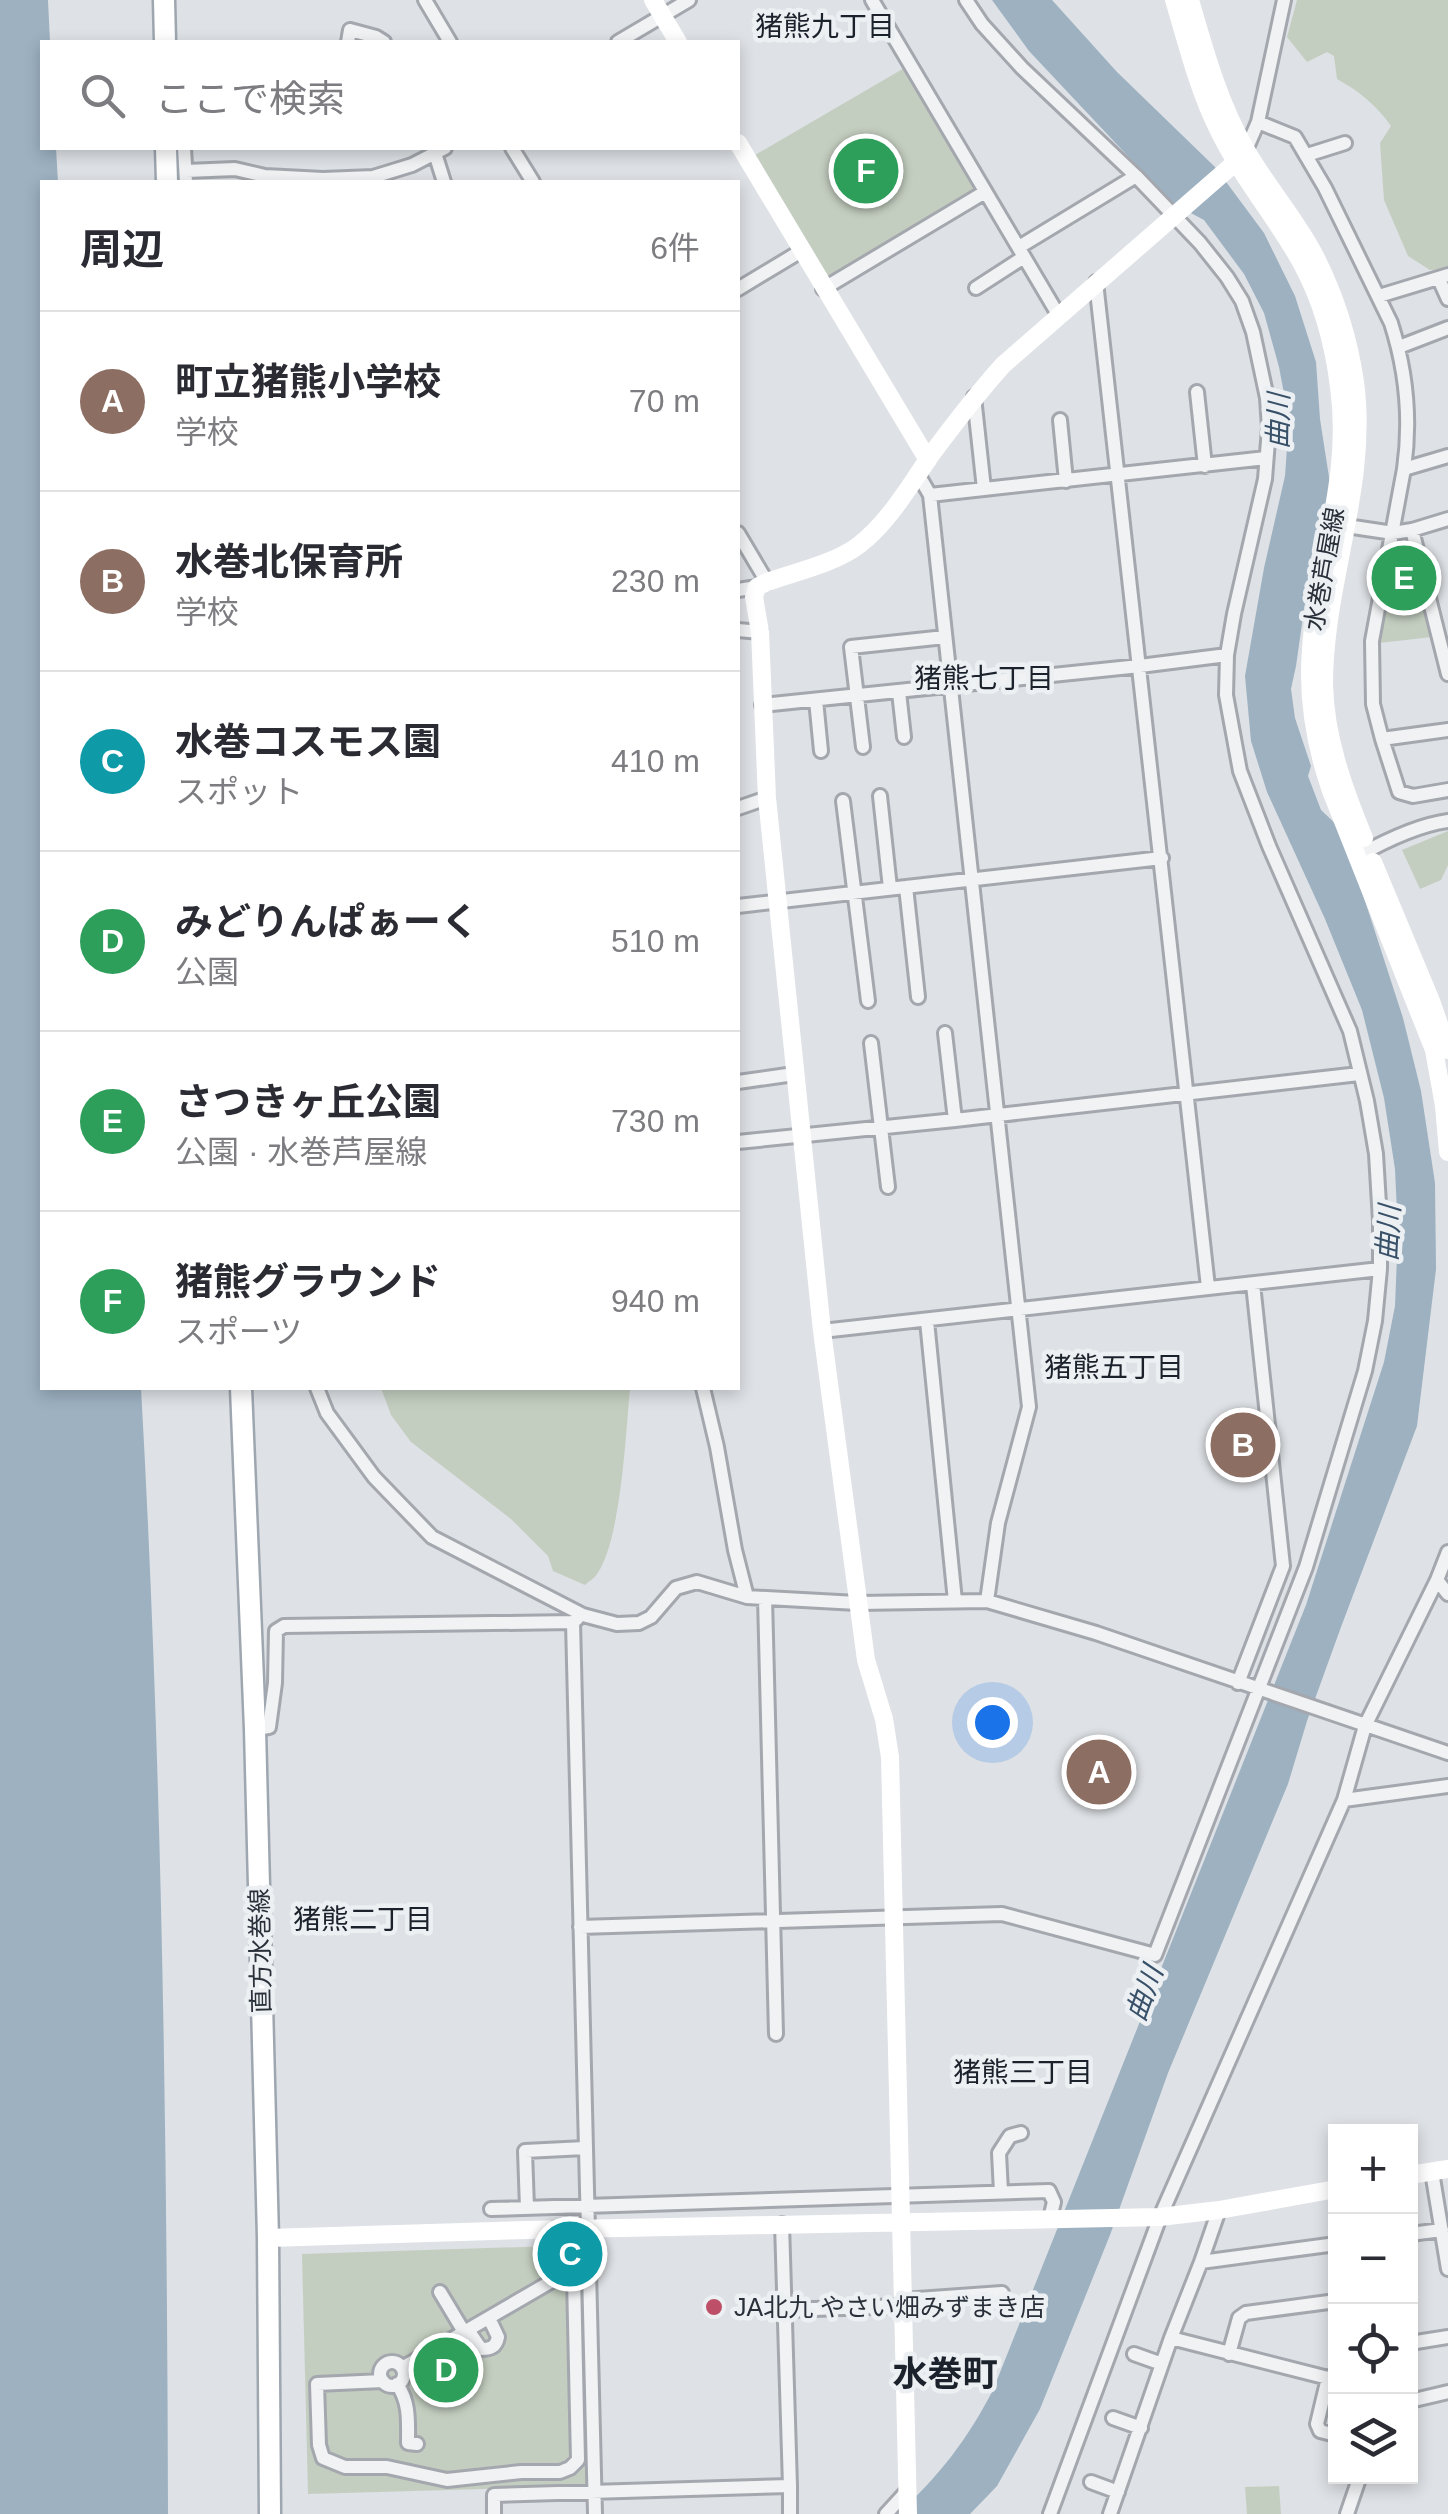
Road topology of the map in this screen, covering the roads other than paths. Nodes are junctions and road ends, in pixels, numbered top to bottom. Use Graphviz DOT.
graph roads {
  1 [pos="164,0"];
  2 [pos="425,0"];
  3 [pos="689,0"];
  4 [pos="872,0"];
  5 [pos="966,0"];
  6 [pos="1174,0"];
  7 [pos="1190,0"];
  8 [pos="1284,0"];
  9 [pos="658,8"];
  10 [pos="165,40"];
  11 [pos="348,40"];
  12 [pos="381,40"];
  13 [pos="449,40"];
  14 [pos="620,40"];
  15 [pos="677,40"];
  16 [pos="1258,122"];
  17 [pos="1344,143"];
  18 [pos="740,146"];
  19 [pos="167,150"];
  20 [pos="184,150"];
  21 [pos="438,150"];
  22 [pos="513,150"];
  23 [pos="1306,155"];
  24 [pos="1237,161"];
  25 [pos="1136,176"];
  26 [pos="180,179"];
  27 [pos="265,180"];
  28 [pos="444,180"];
  29 [pos="532,180"];
  30 [pos="985,192"];
  31 [pos="1176,214"];
  32 [pos="801,251"];
  33 [pos="1022,252"];
  34 [pos="1444,277"];
  35 [pos="1096,282"];
  36 [pos="740,287"];
  37 [pos="823,288"];
  38 [pos="976,288"];
  39 [pos="1379,296"];
  40 [pos="1448,299"];
  41 [pos="1059,316"];
  42 [pos="1448,328"];
  43 [pos="1399,346"];
  44 [pos="1196,392"];
  45 [pos="974,397"];
  46 [pos="1060,420"];
  47 [pos="1448,456"];
  48 [pos="1266,458"];
  49 [pos="1205,466"];
  50 [pos="924,468"];
  51 [pos="1404,469"];
  52 [pos="1119,475"];
  53 [pos="1066,481"];
  54 [pos="984,489"];
  55 [pos="930,495"];
  56 [pos="1448,519"];
  57 [pos="1340,525"];
  58 [pos="1412,530"];
  59 [pos="1393,533"];
  60 [pos="740,537"];
  61 [pos="762,585"];
  62 [pos="740,590"];
  63 [pos="740,630"];
  64 [pos="760,632"];
  65 [pos="944,637"];
  66 [pos="1227,655"];
  67 [pos="1140,666"];
  68 [pos="1448,674"];
  69 [pos="951,685"];
  70 [pos="899,692"];
  71 [pos="857,696"];
  72 [pos="816,700"];
  73 [pos="762,705"];
  74 [pos="1448,730"];
  75 [pos="904,736"];
  76 [pos="1382,739"];
  77 [pos="863,747"];
  78 [pos="821,750"];
  79 [pos="1448,790"];
  80 [pos="880,796"];
  81 [pos="768,798"];
  82 [pos="843,801"];
  83 [pos="740,807"];
  84 [pos="1448,821"];
  85 [pos="1363,853"];
  86 [pos="1162,858"];
  87 [pos="972,879"];
  88 [pos="906,887"];
  89 [pos="890,888"];
  90 [pos="854,892"];
  91 [pos="777,902"];
  92 [pos="740,906"];
  93 [pos="918,996"];
  94 [pos="868,1001"];
  95 [pos="945,1032"];
  96 [pos="871,1043"];
  97 [pos="1448,1050"];
  98 [pos="794,1074"];
  99 [pos="1359,1074"];
  100 [pos="740,1082"];
  101 [pos="1186,1094"];
  102 [pos="998,1115"];
  103 [pos="955,1120"];
  104 [pos="881,1128"];
  105 [pos="802,1136"];
  106 [pos="740,1142"];
  107 [pos="1448,1152"];
  108 [pos="888,1187"];
  109 [pos="1380,1270"];
  110 [pos="1252,1284"];
  111 [pos="1208,1287"];
  112 [pos="1020,1310"];
  113 [pos="927,1321"];
  114 [pos="822,1331"];
  115 [pos="241,1390"];
  116 [pos="319,1390"];
  117 [pos="703,1390"];
  118 [pos="1448,1552"];
  119 [pos="1437,1580"];
  120 [pos="1448,1594"];
  121 [pos="747,1597"];
  122 [pos="765,1598"];
  123 [pos="955,1601"];
  124 [pos="987,1601"];
  125 [pos="858,1603"];
  126 [pos="578,1618"];
  127 [pos="1238,1682"];
  128 [pos="1257,1688"];
  129 [pos="1365,1726"];
  130 [pos="255,1729"];
  131 [pos="1448,1753"];
  132 [pos="1448,1786"];
  133 [pos="1344,1800"];
  134 [pos="893,1918"];
  135 [pos="772,1922"];
  136 [pos="580,1927"];
  137 [pos="776,2034"];
  138 [pos="1021,2133"];
  139 [pos="585,2148"];
  140 [pos="1440,2170"];
  141 [pos="1328,2190"];
  142 [pos="1000,2192"];
  143 [pos="899,2195"];
  144 [pos="586,2205"];
  145 [pos="527,2208"];
  146 [pos="491,2209"];
  147 [pos="1219,2210"];
  148 [pos="1160,2217"];
  149 [pos="1053,2218"];
  150 [pos="900,2223"];
  151 [pos="782,2224"];
  152 [pos="587,2228"];
  153 [pos="554,2229"];
  154 [pos="1442,2230"];
  155 [pos="1418,2233"];
  156 [pos="268,2238"];
  157 [pos="1328,2245"];
  158 [pos="1202,2262"];
  159 [pos="1448,2269"];
  160 [pos="576,2276"];
  161 [pos="440,2292"];
  162 [pos="1002,2293"];
  163 [pos="1328,2302"];
  164 [pos="902,2303"];
  165 [pos="784,2310"];
  166 [pos="489,2318"];
  167 [pos="466,2331"];
  168 [pos="1448,2336"];
  169 [pos="1171,2338"];
  170 [pos="1418,2341"];
  171 [pos="1134,2354"];
  172 [pos="1230,2354"];
  173 [pos="1162,2364"];
  174 [pos="402,2368"];
  175 [pos="1328,2375"];
  176 [pos="390,2383"];
  177 [pos="1328,2389"];
  178 [pos="1448,2392"];
  179 [pos="1418,2399"];
  180 [pos="1113,2418"];
  181 [pos="1140,2428"];
  182 [pos="1328,2433"];
  183 [pos="417,2444"];
  184 [pos="520,2468"];
  185 [pos="1091,2482"];
  186 [pos="1357,2484"];
  187 [pos="790,2486"];
  188 [pos="1118,2492"];
  189 [pos="595,2493"];
  190 [pos="531,2494"];
  191 [pos="907,2502"];
  192 [pos="270,2514"];
  193 [pos="494,2514"];
  194 [pos="595,2514"];
  195 [pos="790,2514"];
  196 [pos="886,2514"];
  197 [pos="1050,2514"];
  198 [pos="1110,2514"];
  199 [pos="1347,2514"];
  1 -- 10 [label="main road"];
  2 -- 13 [label="street"];
  3 -- 9 [label="street"];
  4 -- 30 [label="street"];
  5 -- 25 [label="street"];
  6 -- 24 [label="street, 水巻芦屋線"];
  7 -- 24 [label="street, 水巻芦屋線"];
  8 -- 16 [label="street"];
  9 -- 14 [label="street"];
  9 -- 15 [label="street"];
  11 -- 12 [label="street"];
  16 -- 23 [label="street"];
  16 -- 24 [label="street"];
  17 -- 23 [label="street"];
  18 -- 32 [label="street"];
  19 -- 26 [label="main road"];
  20 -- 26 [label="street"];
  21 -- 27 [label="street"];
  21 -- 28 [label="street"];
  22 -- 29 [label="street"];
  23 -- 39 [label="street"];
  24 -- 31 [label="street"];
  24 -- 57 [label="street, 水巻芦屋線"];
  25 -- 31 [label="street"];
  25 -- 33 [label="street"];
  26 -- 27 [label="street"];
  30 -- 33 [label="street"];
  30 -- 37 [label="street"];
  31 -- 35 [label="street"];
  31 -- 48 [label="street"];
  32 -- 36 [label="street"];
  32 -- 37 [label="street"];
  33 -- 38 [label="street"];
  33 -- 41 [label="street"];
  34 -- 39 [label="street"];
  34 -- 40 [label="street"];
  35 -- 41 [label="street"];
  35 -- 52 [label="street"];
  37 -- 50 [label="street"];
  39 -- 43 [label="street"];
  41 -- 45 [label="street"];
  42 -- 43 [label="street"];
  43 -- 51 [label="street"];
  44 -- 49 [label="street"];
  45 -- 50 [label="street"];
  45 -- 54 [label="street"];
  46 -- 53 [label="street"];
  47 -- 51 [label="street"];
  48 -- 49 [label="street"];
  48 -- 66 [label="street"];
  49 -- 52 [label="street"];
  50 -- 55 [label="street"];
  50 -- 61 [label="street"];
  51 -- 59 [label="street"];
  52 -- 53 [label="street"];
  52 -- 67 [label="street"];
  53 -- 54 [label="street"];
  54 -- 55 [label="street"];
  55 -- 65 [label="street"];
  56 -- 58 [label="street"];
  57 -- 59 [label="street"];
  57 -- 85 [label="street, 水巻芦屋線"];
  58 -- 59 [label="street"];
  58 -- 68 [label="street"];
  59 -- 76 [label="street"];
  60 -- 61 [label="street"];
  61 -- 62 [label="street"];
  61 -- 64 [label="street"];
  63 -- 64 [label="street"];
  64 -- 73 [label="street"];
  65 -- 69 [label="street"];
  65 -- 71 [label="street"];
  66 -- 67 [label="street"];
  66 -- 99 [label="street"];
  67 -- 69 [label="street"];
  67 -- 86 [label="street"];
  69 -- 70 [label="street"];
  69 -- 87 [label="street"];
  70 -- 71 [label="street"];
  70 -- 75 [label="street"];
  71 -- 72 [label="street"];
  71 -- 77 [label="street"];
  72 -- 73 [label="street"];
  72 -- 78 [label="street"];
  73 -- 81 [label="street"];
  74 -- 76 [label="street"];
  76 -- 79 [label="street"];
  80 -- 89 [label="street"];
  81 -- 83 [label="street"];
  81 -- 91 [label="street"];
  82 -- 90 [label="street"];
  84 -- 85 [label="street"];
  85 -- 97 [label="street, 水巻芦屋線"];
  85 -- 107 [label="street, 水巻芦屋線"];
  86 -- 87 [label="street"];
  86 -- 101 [label="street"];
  87 -- 88 [label="street"];
  87 -- 102 [label="street"];
  88 -- 89 [label="street"];
  88 -- 93 [label="street"];
  89 -- 90 [label="street"];
  90 -- 91 [label="street"];
  90 -- 94 [label="street"];
  91 -- 92 [label="street"];
  91 -- 98 [label="street"];
  95 -- 103 [label="street"];
  96 -- 104 [label="street"];
  98 -- 100 [label="street"];
  98 -- 105 [label="street"];
  99 -- 101 [label="street"];
  99 -- 109 [label="street"];
  101 -- 102 [label="street"];
  101 -- 111 [label="street"];
  102 -- 103 [label="street"];
  102 -- 112 [label="street"];
  103 -- 104 [label="street"];
  104 -- 105 [label="street"];
  104 -- 108 [label="street"];
  105 -- 106 [label="street"];
  105 -- 114 [label="street"];
  109 -- 110 [label="street"];
  109 -- 128 [label="street"];
  110 -- 111 [label="street"];
  110 -- 127 [label="street"];
  111 -- 112 [label="street"];
  112 -- 113 [label="street"];
  112 -- 124 [label="street"];
  113 -- 114 [label="street"];
  113 -- 123 [label="street"];
  114 -- 125 [label="street"];
  115 -- 130 [label="main road, 直方水巻線"];
  116 -- 126 [label="street"];
  117 -- 121 [label="street"];
  118 -- 119 [label="street"];
  119 -- 120 [label="street"];
  119 -- 129 [label="street"];
  121 -- 122 [label="street"];
  121 -- 126 [label="street"];
  122 -- 125 [label="street"];
  122 -- 135 [label="street"];
  123 -- 124 [label="street"];
  123 -- 125 [label="street"];
  124 -- 127 [label="street"];
  125 -- 134 [label="street"];
  126 -- 130 [label="street"];
  126 -- 136 [label="street"];
  127 -- 128 [label="street"];
  128 -- 129 [label="street"];
  128 -- 134 [label="street"];
  129 -- 131 [label="street"];
  129 -- 133 [label="street"];
  130 -- 156 [label="main road, 直方水巻線"];
  132 -- 133 [label="street"];
  133 -- 148 [label="street"];
  134 -- 135 [label="street"];
  134 -- 143 [label="street"];
  135 -- 136 [label="street"];
  135 -- 137 [label="street"];
  136 -- 139 [label="street"];
  138 -- 142 [label="street"];
  139 -- 144 [label="street"];
  139 -- 145 [label="street"];
  140 -- 154 [label="street"];
  141 -- 147 [label="street"];
  142 -- 143 [label="street"];
  142 -- 149 [label="street"];
  143 -- 144 [label="street"];
  143 -- 150 [label="street"];
  144 -- 145 [label="street"];
  144 -- 152 [label="street"];
  145 -- 146 [label="street"];
  147 -- 148 [label="street"];
  147 -- 158 [label="street"];
  148 -- 149 [label="street"];
  148 -- 197 [label="street"];
  149 -- 150 [label="street"];
  150 -- 151 [label="street"];
  150 -- 164 [label="street"];
  151 -- 152 [label="street"];
  151 -- 165 [label="street"];
  152 -- 153 [label="street"];
  152 -- 160 [label="street"];
  153 -- 156 [label="street"];
  153 -- 160 [label="street"];
  154 -- 155 [label="street"];
  154 -- 159 [label="street"];
  156 -- 192 [label="main road, 直方水巻線"];
  157 -- 158 [label="street"];
  158 -- 169 [label="street"];
  160 -- 166 [label="street"];
  160 -- 184 [label="street"];
  160 -- 189 [label="street"];
  161 -- 167 [label="street"];
  162 -- 164 [label="street"];
  163 -- 172 [label="street"];
  164 -- 165 [label="street"];
  164 -- 191 [label="street"];
  165 -- 187 [label="street"];
  166 -- 167 [label="street"];
  166 -- 167 [label="street"];
  167 -- 174 [label="street"];
  168 -- 170 [label="street"];
  169 -- 172 [label="street"];
  169 -- 173 [label="street"];
  171 -- 173 [label="street"];
  172 -- 175 [label="street"];
  173 -- 181 [label="street"];
  174 -- 176 [label="street"];
  174 -- 176 [label="street"];
  176 -- 183 [label="street"];
  176 -- 184 [label="street"];
  177 -- 182 [label="street"];
  178 -- 179 [label="street"];
  180 -- 181 [label="street"];
  181 -- 188 [label="street"];
  184 -- 190 [label="street"];
  185 -- 188 [label="street"];
  186 -- 199 [label="street"];
  187 -- 189 [label="street"];
  187 -- 195 [label="street"];
  188 -- 198 [label="street"];
  189 -- 190 [label="street"];
  189 -- 194 [label="street"];
  190 -- 193 [label="street"];
  191 -- 196 [label="street"];
}
